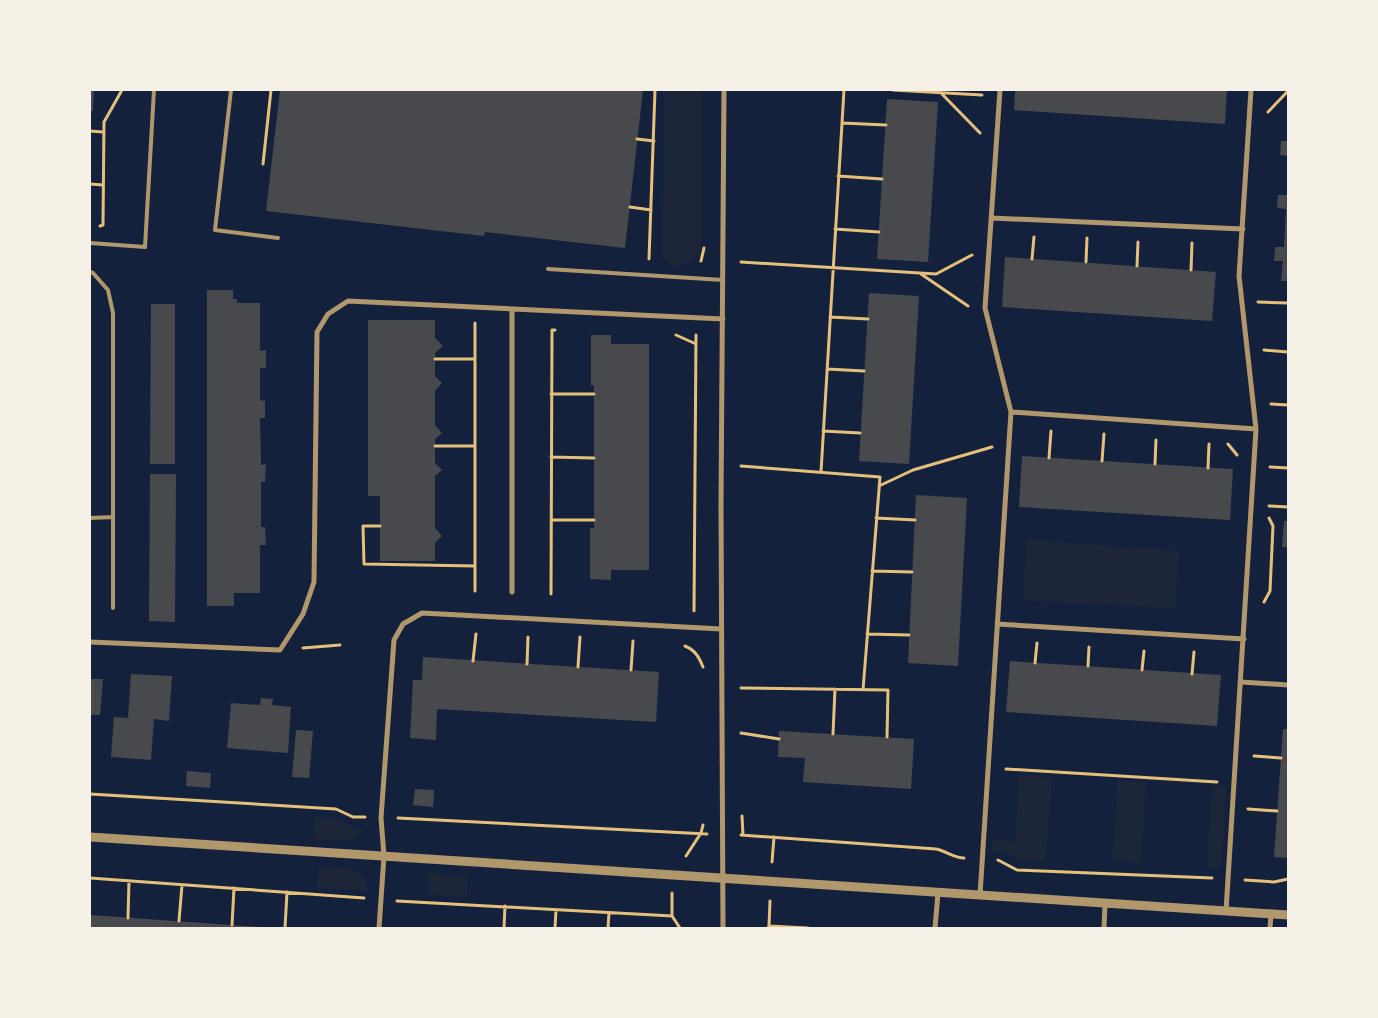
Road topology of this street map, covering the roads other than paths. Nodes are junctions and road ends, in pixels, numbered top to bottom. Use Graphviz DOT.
graph roads {
  1 [pos="154,90"];
  2 [pos="231,90"];
  3 [pos="724,90"];
  4 [pos="1000,90"];
  5 [pos="1252,90"];
  6 [pos="992,218"];
  7 [pos="1243,229"];
  8 [pos="278,238"];
  9 [pos="90,243"];
  10 [pos="548,269"];
  11 [pos="90,272"];
  12 [pos="723,280"];
  13 [pos="512,309"];
  14 [pos="723,320"];
  15 [pos="1011,412"];
  16 [pos="1256,429"];
  17 [pos="112,517"];
  18 [pos="90,518"];
  19 [pos="512,592"];
  20 [pos="113,608"];
  21 [pos="998,624"];
  22 [pos="721,629"];
  23 [pos="1244,639"];
  24 [pos="90,642"];
  25 [pos="1241,682"];
  26 [pos="1288,685"];
  27 [pos="90,837"];
  28 [pos="384,856"];
  29 [pos="722,878"];
  30 [pos="938,892"];
  31 [pos="980,895"];
  32 [pos="1105,904"];
  33 [pos="1226,911"];
  34 [pos="1270,914"];
  35 [pos="1288,915"];
  36 [pos="379,928"];
  37 [pos="723,928"];
  38 [pos="936,928"];
  39 [pos="1104,928"];
  40 [pos="1270,928"];
  1 -- 9 [label="lane"];
  2 -- 8 [label="lane"];
  3 -- 12 [label="street"];
  4 -- 6 [label="street"];
  5 -- 7 [label="street"];
  6 -- 7 [label="street"];
  6 -- 15 [label="street"];
  7 -- 16 [label="street"];
  10 -- 12 [label="lane"];
  11 -- 17 [label="lane"];
  12 -- 14 [label="street"];
  13 -- 14 [label="street"];
  13 -- 19 [label="street"];
  13 -- 24 [label="street"];
  14 -- 22 [label="street"];
  15 -- 16 [label="street"];
  15 -- 21 [label="street"];
  16 -- 23 [label="street"];
  17 -- 18 [label="lane"];
  17 -- 20 [label="lane"];
  21 -- 23 [label="street"];
  21 -- 31 [label="street"];
  22 -- 28 [label="street"];
  22 -- 29 [label="street"];
  23 -- 25 [label="street"];
  25 -- 26 [label="street"];
  25 -- 33 [label="street"];
  27 -- 28 [label="street"];
  28 -- 29 [label="street"];
  28 -- 36 [label="street"];
  29 -- 30 [label="street"];
  29 -- 37 [label="street"];
  30 -- 31 [label="street"];
  30 -- 38 [label="street"];
  31 -- 32 [label="street"];
  32 -- 33 [label="street"];
  32 -- 39 [label="street"];
  33 -- 34 [label="street"];
  34 -- 35 [label="street"];
  34 -- 40 [label="street"];
}
